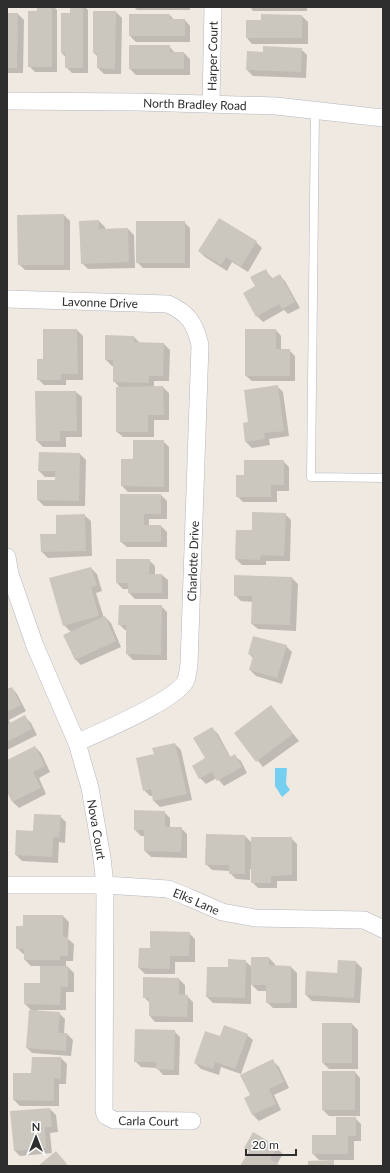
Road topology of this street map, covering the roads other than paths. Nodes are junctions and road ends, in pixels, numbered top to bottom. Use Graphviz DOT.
graph roads {
  1 [pos="213,7"];
  2 [pos="7,101"];
  3 [pos="211,104"];
  4 [pos="315,110"];
  5 [pos="383,118"];
  6 [pos="7,298"];
  7 [pos="189,318"];
  8 [pos="383,478"];
  9 [pos="7,557"];
  10 [pos="77,743"];
  11 [pos="7,885"];
  12 [pos="104,885"];
  13 [pos="383,929"];
  14 [pos="106,1116"];
  15 [pos="192,1121"];
  1 -- 3 [label="street, Harper Court"];
  2 -- 3 [label="street, North Bradley Road"];
  3 -- 4 [label="street, North Bradley Road"];
  4 -- 5 [label="street, North Bradley Road"];
  4 -- 8 [label="lane"];
  6 -- 7 [label="street, Lavonne Drive"];
  7 -- 10 [label="street, Charlotte Drive"];
  9 -- 10 [label="street, Nova Court"];
  10 -- 12 [label="street, Nova Court"];
  11 -- 12 [label="street, Elks Lane"];
  12 -- 13 [label="street, Elks Lane"];
  12 -- 14 [label="street, Nova Court"];
  14 -- 15 [label="street, Carla Court"];
}
